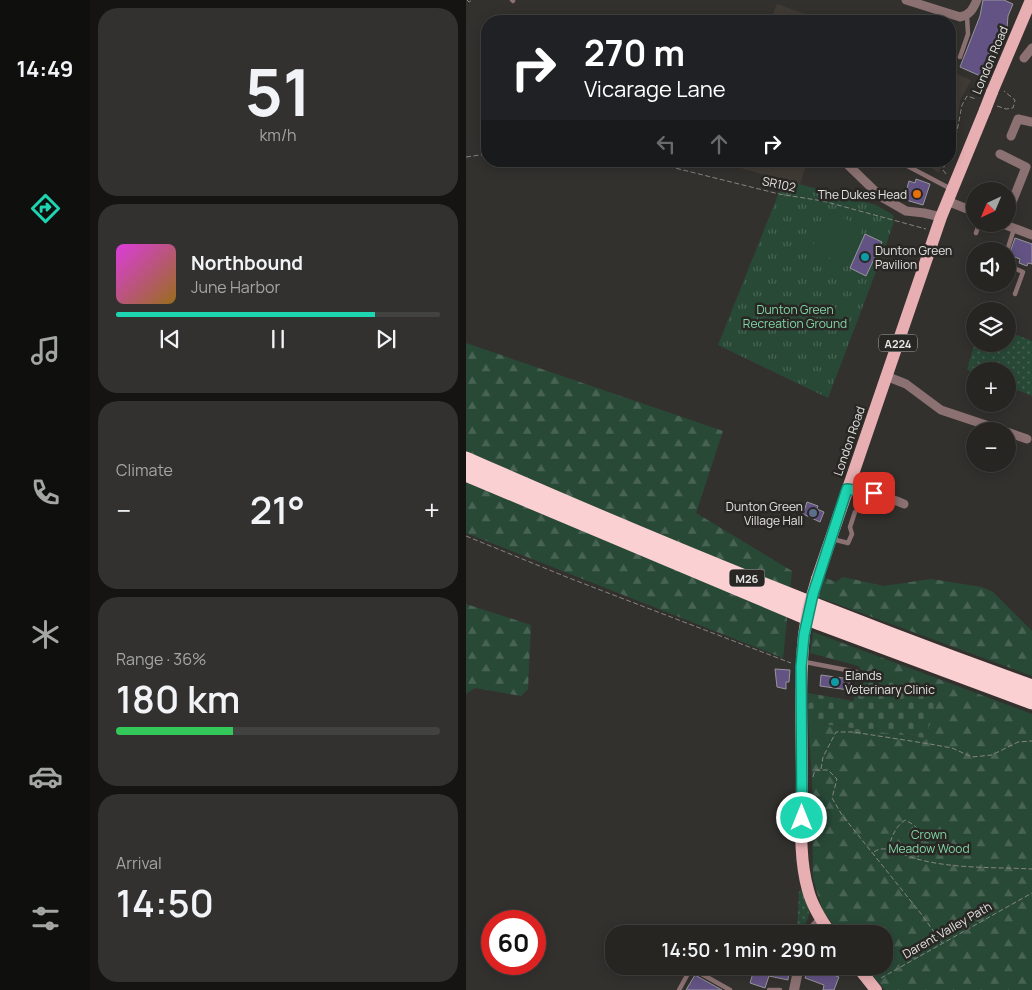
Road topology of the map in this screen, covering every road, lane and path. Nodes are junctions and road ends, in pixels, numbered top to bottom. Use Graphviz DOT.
graph roads {
  1 [pos="467,0"];
  2 [pos="472,0"];
  3 [pos="906,0"];
  4 [pos="977,0"];
  5 [pos="1031,0"];
  6 [pos="954,15"];
  7 [pos="956,16"];
  8 [pos="967,16"];
  9 [pos="960,56"];
  10 [pos="988,99"];
  11 [pos="1032,122"];
  12 [pos="956,136"];
  13 [pos="1011,136"];
  14 [pos="1000,154"];
  15 [pos="481,155"];
  16 [pos="466,157"];
  17 [pos="671,167"];
  18 [pos="851,167"];
  19 [pos="906,167"];
  20 [pos="1016,193"];
  21 [pos="950,196"];
  22 [pos="966,206"];
  23 [pos="941,217"];
  24 [pos="1016,230"];
  25 [pos="936,233"];
  26 [pos="1032,235"];
  27 [pos="1016,269"];
  28 [pos="1016,291"];
  29 [pos="886,376"];
  30 [pos="977,422"];
  31 [pos="1016,435"];
  32 [pos="1027,439"];
  33 [pos="466,459"];
  34 [pos="466,474"];
  35 [pos="847,489"];
  36 [pos="904,504"];
  37 [pos="855,512"];
  38 [pos="466,536"];
  39 [pos="831,539"];
  40 [pos="801,664"];
  41 [pos="857,672"];
  42 [pos="1032,687"];
  43 [pos="1032,702"];
  44 [pos="1032,741"];
  45 [pos="821,770"];
  46 [pos="802,780"];
  47 [pos="888,849"];
  48 [pos="873,853"];
  49 [pos="917,859"];
  50 [pos="1032,869"];
  51 [pos="1032,893"];
  52 [pos="821,920"];
  53 [pos="816,925"];
  54 [pos="825,925"];
  55 [pos="942,943"];
  56 [pos="797,975"];
  57 [pos="864,975"];
  58 [pos="874,987"];
  59 [pos="679,990"];
  60 [pos="730,990"];
  61 [pos="769,990"];
  62 [pos="780,990"];
  63 [pos="794,990"];
  1 -- 2 [label="path"];
  3 -- 6 [label="street"];
  4 -- 8 [label="street"];
  5 -- 10 [label="main road, London Road / A224"];
  7 -- 8 [label="street"];
  8 -- 9 [label="lane"];
  10 -- 10 [label="path"];
  10 -- 12 [label="path"];
  10 -- 21 [label="main road, London Road / A224"];
  11 -- 13 [label="street"];
  14 -- 20 [label="street"];
  15 -- 16 [label="path"];
  17 -- 25 [label="path, SR102"];
  18 -- 23 [label="street"];
  19 -- 21 [label="lane"];
  21 -- 22 [label="street"];
  21 -- 23 [label="main road, London Road / A224"];
  23 -- 25 [label="main road, London Road / A224"];
  24 -- 26 [label="street"];
  25 -- 29 [label="main road, London Road / A224"];
  27 -- 28 [label="lane"];
  29 -- 30 [label="street"];
  29 -- 35 [label="main road, London Road / A224"];
  31 -- 32 [label="street"];
  33 -- 42 [label="highway, M26"];
  34 -- 43 [label="highway, M26"];
  35 -- 36 [label="street"];
  35 -- 39 [label="main road, London Road / A224"];
  37 -- 39 [label="lane"];
  38 -- 40 [label="path"];
  39 -- 40 [label="main road, London Road / A224, bridge"];
  40 -- 41 [label="lane"];
  40 -- 46 [label="main road, London Road / A224"];
  44 -- 45 [label="path"];
  45 -- 46 [label="path"];
  45 -- 48 [label="path"];
  46 -- 52 [label="main road, London Road / A224"];
  47 -- 48 [label="path"];
  47 -- 49 [label="path"];
  47 -- 49 [label="path"];
  48 -- 55 [label="path"];
  49 -- 50 [label="path"];
  51 -- 55 [label="path, Darent Valley Path"];
  52 -- 53 [label="street"];
  52 -- 54 [label="main road, A224"];
  55 -- 58 [label="path, Darent Valley Path"];
  56 -- 63 [label="street"];
  57 -- 58 [label="main road"];
  59 -- 60 [label="lane"];
  61 -- 62 [label="lane"];
}
